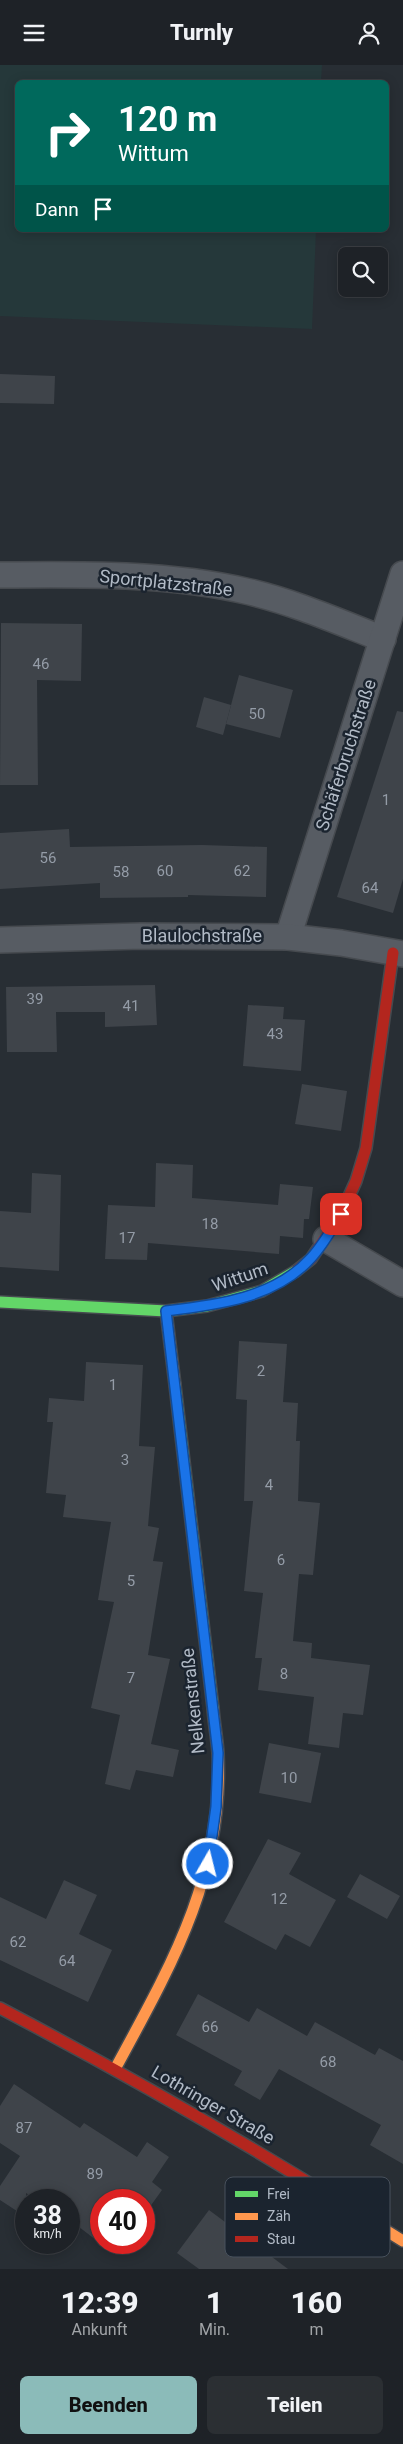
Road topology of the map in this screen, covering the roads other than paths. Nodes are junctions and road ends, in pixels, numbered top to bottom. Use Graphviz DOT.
graph roads {
  1 [pos="403,574"];
  2 [pos="0,575"];
  3 [pos="383,639"];
  4 [pos="288,937"];
  5 [pos="0,940"];
  6 [pos="398,954"];
  7 [pos="326,1239"];
  8 [pos="403,1284"];
  9 [pos="0,1302"];
  10 [pos="166,1311"];
  11 [pos="0,2008"];
  12 [pos="115,2069"];
  13 [pos="300,2177"];
  14 [pos="390,2233"];
  15 [pos="403,2241"];
  1 -- 3 [label="street, Schäferbruchstraße"];
  2 -- 3 [label="street, Sportplatzstraße"];
  3 -- 4 [label="street, Schäferbruchstraße"];
  4 -- 5 [label="street, Blaulochstraße"];
  4 -- 6 [label="street, Blaulochstraße"];
  6 -- 7 [label="street, Wittum"];
  7 -- 8 [label="street"];
  7 -- 10 [label="street, Wittum"];
  9 -- 10 [label="street, Wittum"];
  10 -- 12 [label="street, Nelkenstraße"];
  11 -- 12 [label="street, Lothringer Straße"];
  12 -- 13 [label="street, Lothringer Straße"];
  14 -- 15 [label="street, Lothringer Straße"];
}
